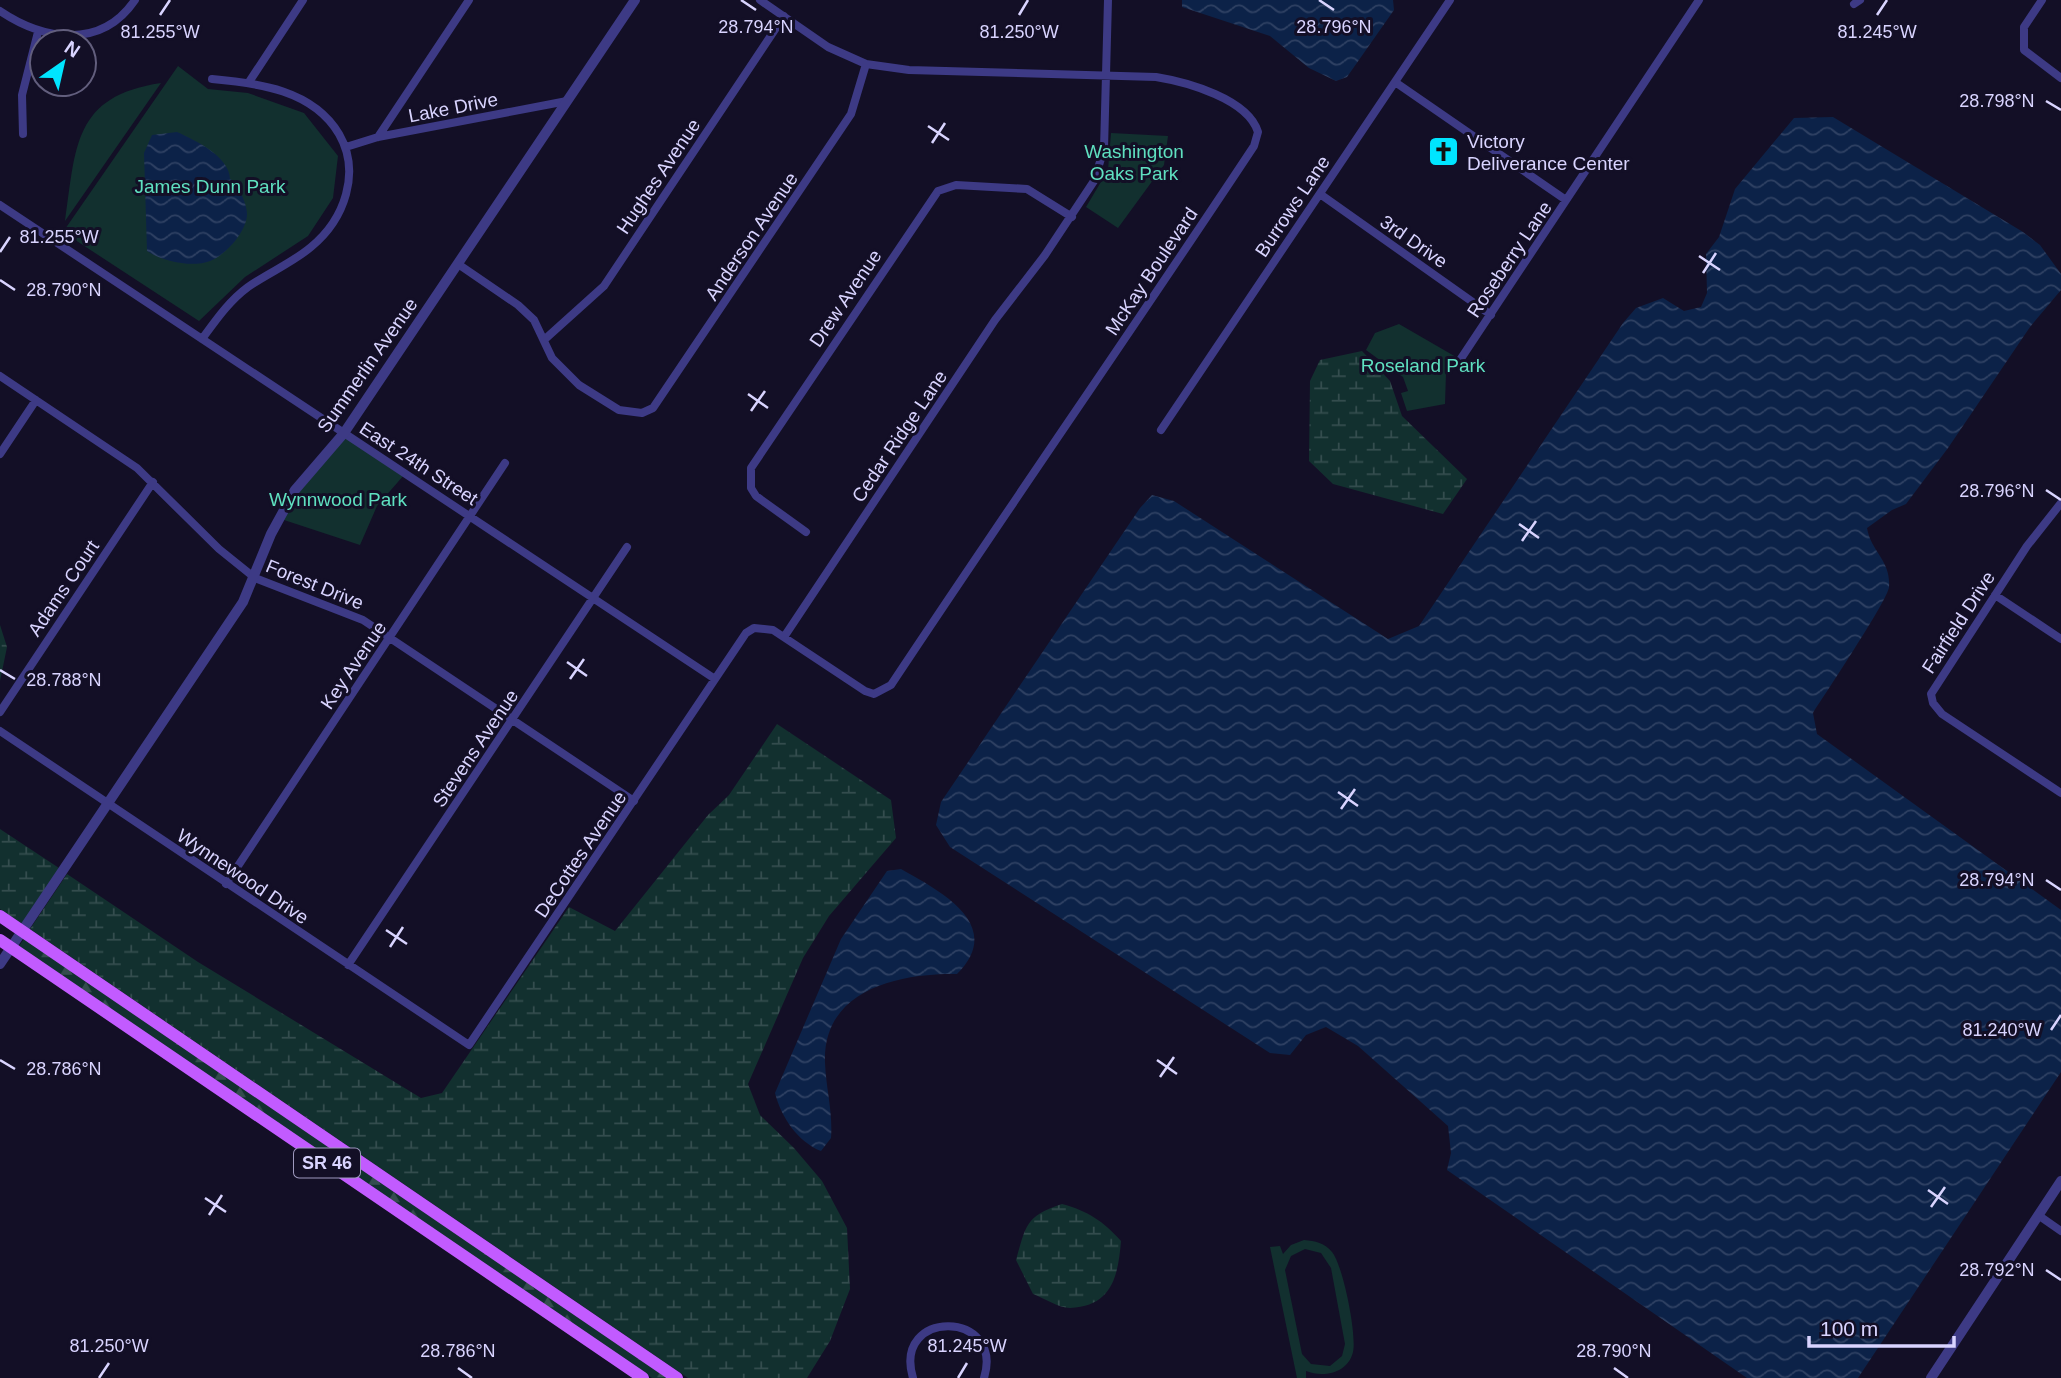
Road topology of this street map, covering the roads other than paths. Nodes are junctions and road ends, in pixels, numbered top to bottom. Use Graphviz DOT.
graph roads {
  1 [pos="135,0"];
  2 [pos="303,0"];
  3 [pos="469,0"];
  4 [pos="635,0"];
  5 [pos="760,0"];
  6 [pos="1108,0"];
  7 [pos="1450,0"];
  8 [pos="1699,0"];
  9 [pos="2042,0"];
  10 [pos="0,11"];
  11 [pos="783,16"];
  12 [pos="31,28"];
  13 [pos="98,29"];
  14 [pos="866,64"];
  15 [pos="28,71"];
  16 [pos="1107,76"];
  17 [pos="2061,78"];
  18 [pos="212,79"];
  19 [pos="248,82"];
  20 [pos="1395,82"];
  21 [pos="567,101"];
  22 [pos="23,134"];
  23 [pos="379,137"];
  24 [pos="346,147"];
  25 [pos="1320,194"];
  26 [pos="1566,200"];
  27 [pos="0,205"];
  28 [pos="1072,217"];
  29 [pos="458,264"];
  30 [pos="1491,314"];
  31 [pos="202,339"];
  32 [pos="544,340"];
  33 [pos="1460,360"];
  34 [pos="0,376"];
  35 [pos="36,400"];
  36 [pos="1161,430"];
  37 [pos="344,433"];
  38 [pos="0,454"];
  39 [pos="505,463"];
  40 [pos="153,482"];
  41 [pos="2061,503"];
  42 [pos="471,516"];
  43 [pos="806,532"];
  44 [pos="627,547"];
  45 [pos="255,578"];
  46 [pos="1995,595"];
  47 [pos="594,597"];
  48 [pos="391,637"];
  49 [pos="784,637"];
  50 [pos="2061,639"];
  51 [pos="715,679"];
  52 [pos="0,712"];
  53 [pos="514,719"];
  54 [pos="0,732"];
  55 [pos="2061,793"];
  56 [pos="634,802"];
  57 [pos="108,804"];
  58 [pos="226,884"];
  59 [pos="0,916"];
  60 [pos="23,931"];
  61 [pos="0,940"];
  62 [pos="11,948"];
  63 [pos="0,964"];
  64 [pos="348,965"];
  65 [pos="469,1045"];
  66 [pos="2061,1181"];
  67 [pos="2038,1215"];
  68 [pos="2061,1231"];
  69 [pos="643,1378"];
  70 [pos="677,1378"];
  71 [pos="913,1378"];
  72 [pos="984,1378"];
  73 [pos="1931,1378"];
  1 -- 13 [label="street"];
  2 -- 19 [label="street"];
  3 -- 23 [label="street"];
  4 -- 21 [label="street, Summerlin Avenue"];
  5 -- 11 [label="street, McKay Boulevard"];
  6 -- 16 [label="street, Cedar Ridge Lane"];
  7 -- 20 [label="street, Burrows Lane"];
  8 -- 26 [label="street, Roseberry Lane"];
  9 -- 17 [label="street"];
  10 -- 12 [label="street"];
  11 -- 14 [label="street, McKay Boulevard"];
  11 -- 32 [label="street, Hughes Avenue"];
  14 -- 16 [label="street, McKay Boulevard"];
  14 -- 32 [label="street, Anderson Avenue"];
  15 -- 22 [label="street"];
  16 -- 28 [label="street, Cedar Ridge Lane"];
  16 -- 49 [label="street, McKay Boulevard"];
  18 -- 19 [label="street"];
  19 -- 24 [label="street"];
  20 -- 25 [label="street, Burrows Lane"];
  20 -- 26 [label="street"];
  21 -- 23 [label="street, Lake Drive"];
  21 -- 29 [label="street, Summerlin Avenue"];
  23 -- 24 [label="street, Lake Drive"];
  24 -- 31 [label="street"];
  25 -- 30 [label="street, 3rd Drive"];
  25 -- 36 [label="street, Burrows Lane"];
  26 -- 30 [label="street, Roseberry Lane"];
  27 -- 31 [label="street, East 24th Street"];
  28 -- 43 [label="street, Drew Avenue"];
  28 -- 49 [label="street, Cedar Ridge Lane"];
  29 -- 32 [label="street"];
  29 -- 37 [label="street, Summerlin Avenue"];
  30 -- 33 [label="street, Roseberry Lane"];
  31 -- 37 [label="street, East 24th Street"];
  34 -- 35 [label="street, Forest Drive"];
  35 -- 38 [label="street"];
  35 -- 40 [label="street, Forest Drive"];
  37 -- 42 [label="street, East 24th Street"];
  37 -- 45 [label="street, Summerlin Avenue"];
  39 -- 42 [label="street, Key Avenue"];
  40 -- 45 [label="street, Forest Drive"];
  40 -- 52 [label="street, Adams Court"];
  41 -- 46 [label="street, Fairfield Drive"];
  42 -- 47 [label="street, East 24th Street"];
  42 -- 48 [label="street, Key Avenue"];
  44 -- 47 [label="street, Stevens Avenue"];
  45 -- 48 [label="street, Forest Drive"];
  45 -- 57 [label="street, Summerlin Avenue"];
  46 -- 50 [label="street"];
  46 -- 55 [label="street, Fairfield Drive"];
  47 -- 51 [label="street, East 24th Street"];
  47 -- 53 [label="street, Stevens Avenue"];
  48 -- 53 [label="street, Forest Drive"];
  48 -- 58 [label="street, Key Avenue"];
  49 -- 51 [label="street, McKay Boulevard"];
  51 -- 56 [label="street, DeCottes Avenue"];
  53 -- 56 [label="street, Forest Drive"];
  53 -- 64 [label="street, Stevens Avenue"];
  54 -- 57 [label="street, Wynnewood Drive"];
  56 -- 65 [label="street, DeCottes Avenue"];
  57 -- 58 [label="street, Wynnewood Drive"];
  57 -- 60 [label="street, Summerlin Avenue"];
  58 -- 64 [label="street, Wynnewood Drive"];
  59 -- 60 [label="main road, SR 46"];
  60 -- 62 [label="street, Summerlin Avenue"];
  60 -- 70 [label="main road, SR 46"];
  61 -- 62 [label="main road, SR 46"];
  62 -- 63 [label="street, Summerlin Avenue"];
  62 -- 69 [label="main road, SR 46"];
  64 -- 65 [label="street, Wynnewood Drive"];
  66 -- 67 [label="street"];
  67 -- 68 [label="street"];
  67 -- 73 [label="street"];
  71 -- 72 [label="street"];
}
